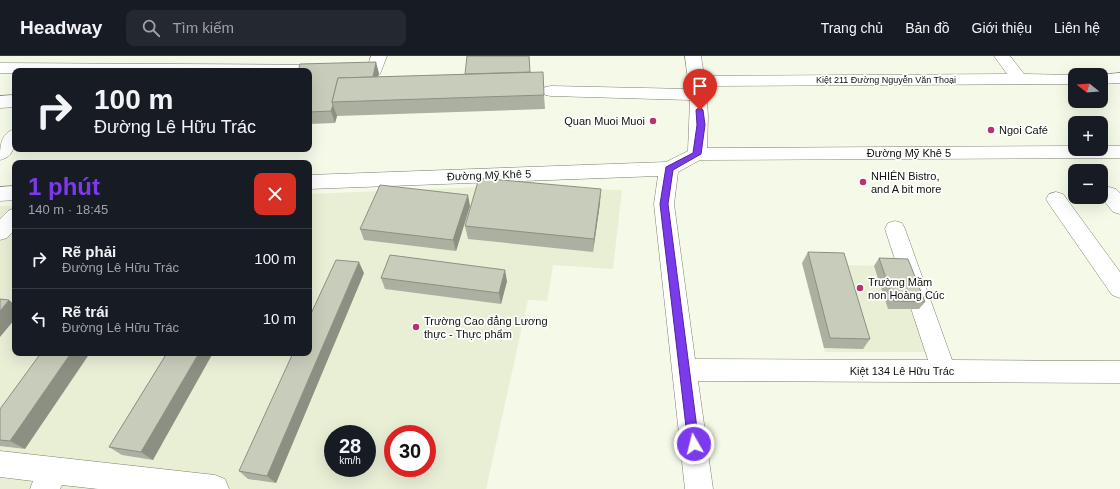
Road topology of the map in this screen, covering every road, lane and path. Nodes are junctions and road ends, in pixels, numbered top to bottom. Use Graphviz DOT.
graph roads {
  1 [pos="693,56"];
  2 [pos="1002,56"];
  3 [pos="376,63"];
  4 [pos="69,65"];
  5 [pos="0,68"];
  6 [pos="1120,78"];
  7 [pos="1019,79"];
  8 [pos="1068,79"];
  9 [pos="1108,79"];
  10 [pos="698,88"];
  11 [pos="551,91"];
  12 [pos="12,101"];
  13 [pos="0,102"];
  14 [pos="12,139"];
  15 [pos="1120,152"];
  16 [pos="0,154"];
  17 [pos="697,154"];
  18 [pos="669,169"];
  19 [pos="312,182"];
  20 [pos="12,193"];
  21 [pos="0,194"];
  22 [pos="1056,199"];
  23 [pos="12,219"];
  24 [pos="895,229"];
  25 [pos="0,232"];
  26 [pos="1120,289"];
  27 [pos="684,370"];
  28 [pos="944,371"];
  29 [pos="1120,372"];
  30 [pos="0,464"];
  31 [pos="50,480"];
  32 [pos="215,489"];
  33 [pos="699,489"];
  1 -- 10 [label="street"];
  2 -- 7 [label="street"];
  3 -- 4 [label="street"];
  4 -- 5 [label="street"];
  6 -- 9 [label="street"];
  7 -- 8 [label="street, Kiệt 211 Đường Nguyễn Văn Thoại"];
  7 -- 10 [label="street, Kiệt 211 Đường Nguyễn Văn Thoại"];
  10 -- 11 [label="street, Kiệt 211 Đường Nguyễn Văn Thoại"];
  10 -- 17 [label="street"];
  12 -- 13 [label="street"];
  14 -- 16 [label="street"];
  15 -- 17 [label="street, Đường Mỹ Khê 5"];
  17 -- 18 [label="street"];
  18 -- 19 [label="street, Đường Mỹ Khê 5"];
  18 -- 27 [label="street"];
  20 -- 21 [label="street"];
  22 -- 26 [label="street"];
  23 -- 25 [label="street"];
  24 -- 28 [label="street"];
  27 -- 28 [label="street, Kiệt 134 Lê Hữu Trác"];
  27 -- 33 [label="street"];
  28 -- 29 [label="street, Kiệt 134 Lê Hữu Trác"];
  30 -- 31 [label="street"];
  31 -- 32 [label="street"];
}
